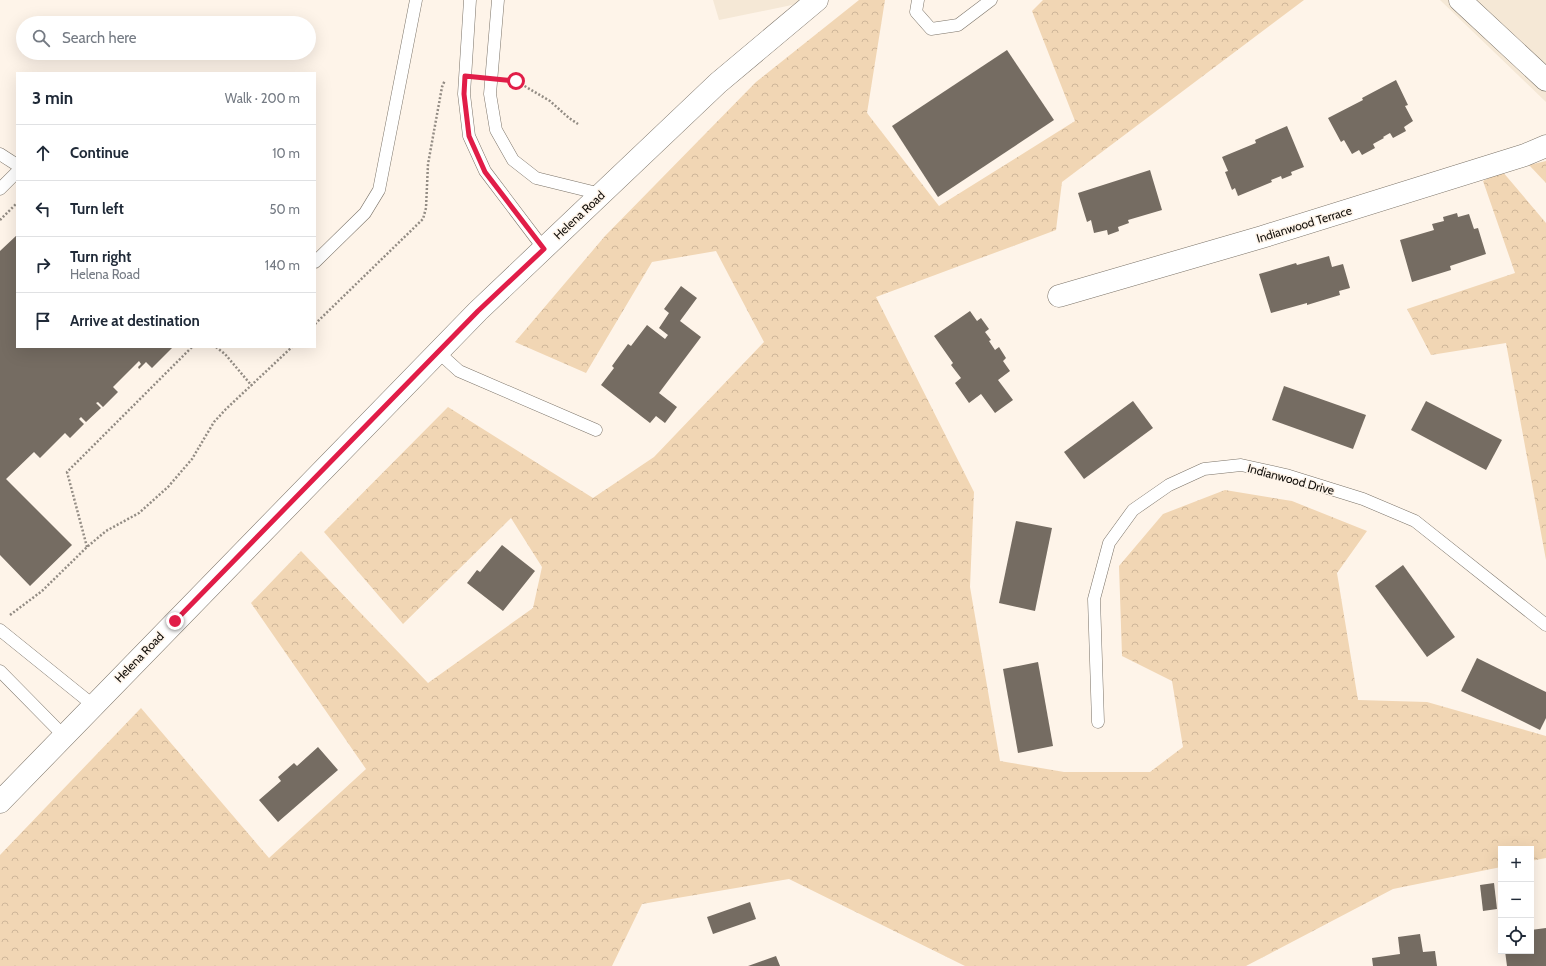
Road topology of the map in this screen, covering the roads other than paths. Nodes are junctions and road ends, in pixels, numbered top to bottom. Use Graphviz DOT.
graph roads {
  1 [pos="416,0"];
  2 [pos="470,0"];
  3 [pos="498,0"];
  4 [pos="817,0"];
  5 [pos="918,0"];
  6 [pos="991,0"];
  7 [pos="1460,0"];
  8 [pos="1546,80"];
  9 [pos="1546,146"];
  10 [pos="0,154"];
  11 [pos="16,164"];
  12 [pos="16,173"];
  13 [pos="0,189"];
  14 [pos="601,194"];
  15 [pos="544,249"];
  16 [pos="316,261"];
  17 [pos="1059,296"];
  18 [pos="438,352"];
  19 [pos="596,430"];
  20 [pos="3,625"];
  21 [pos="1546,625"];
  22 [pos="0,671"];
  23 [pos="93,705"];
  24 [pos="1098,722"];
  25 [pos="64,736"];
  26 [pos="0,802"];
  1 -- 16 [label="lane"];
  2 -- 15 [label="lane"];
  3 -- 14 [label="lane"];
  4 -- 14 [label="main road, Helena Road"];
  5 -- 6 [label="lane"];
  7 -- 8 [label="main road"];
  9 -- 17 [label="main road, Indianwood Terrace"];
  10 -- 11 [label="lane"];
  12 -- 13 [label="lane"];
  14 -- 15 [label="main road, Helena Road"];
  15 -- 18 [label="main road, Helena Road"];
  18 -- 19 [label="lane"];
  18 -- 23 [label="main road, Helena Road"];
  20 -- 23 [label="lane"];
  21 -- 24 [label="lane, Indianwood Drive"];
  22 -- 25 [label="lane"];
  23 -- 25 [label="main road, Helena Road"];
  25 -- 26 [label="main road, Helena Road"];
}
